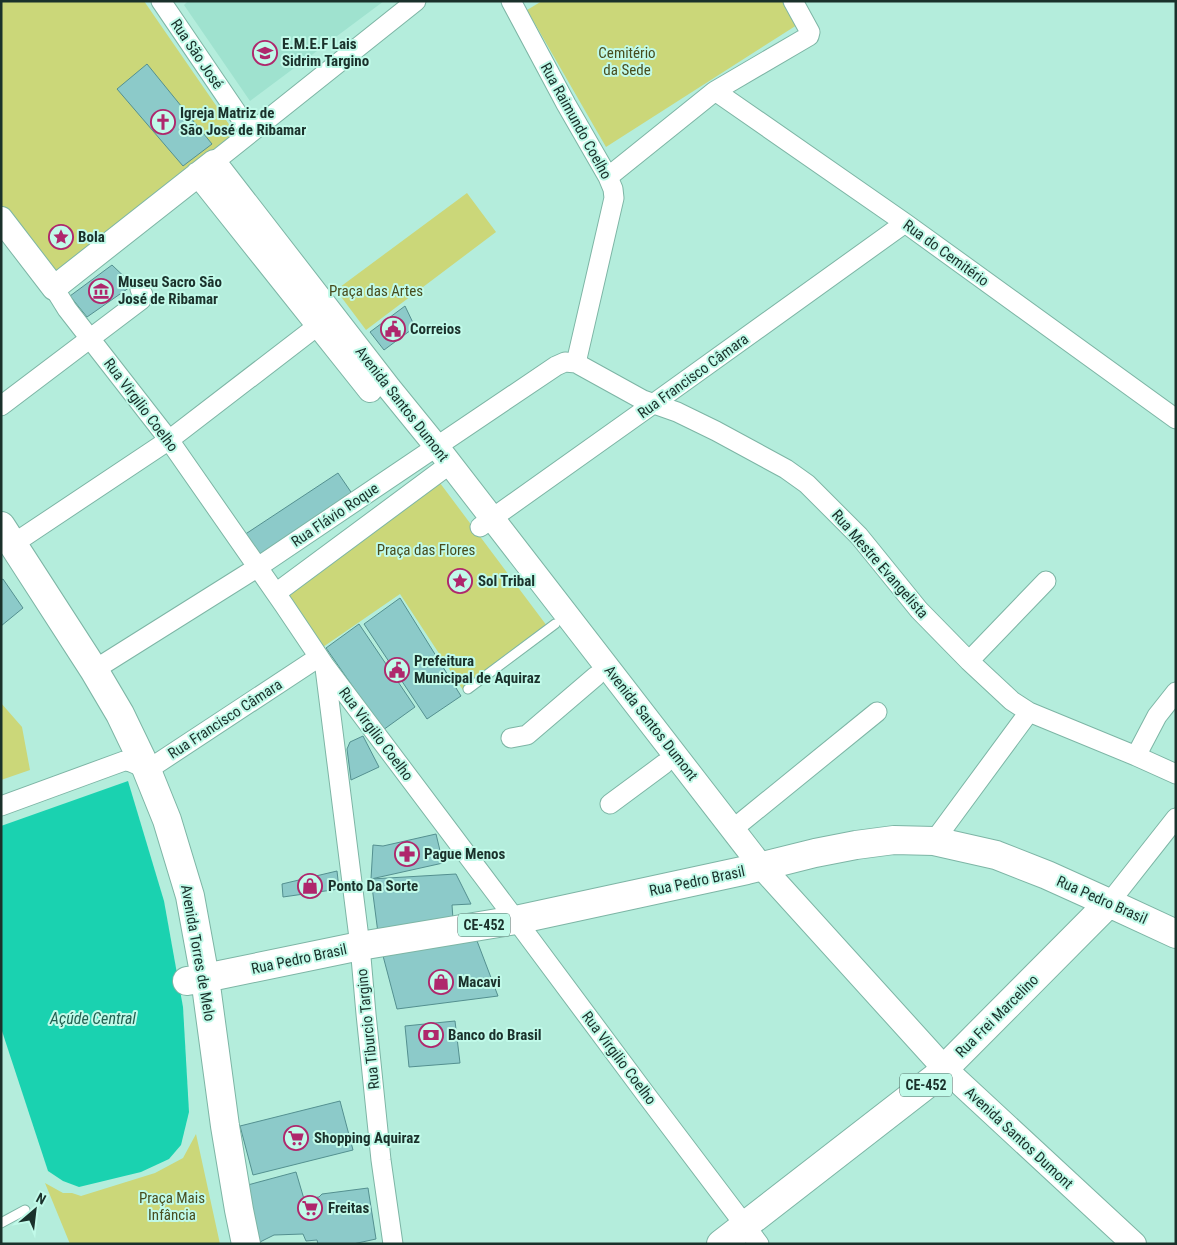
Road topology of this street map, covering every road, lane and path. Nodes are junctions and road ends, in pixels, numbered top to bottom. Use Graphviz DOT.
graph roads {
  1 [pos="161,1"];
  2 [pos="416,1"];
  3 [pos="512,1"];
  4 [pos="793,1"];
  5 [pos="715,91"];
  6 [pos="250,132"];
  7 [pos="206,168"];
  8 [pos="608,177"];
  9 [pos="1,219"];
  10 [pos="905,223"];
  11 [pos="54,288"];
  12 [pos="140,289"];
  13 [pos="325,320"];
  14 [pos="90,339"];
  15 [pos="576,363"];
  16 [pos="654,404"];
  17 [pos="1,406"];
  18 [pos="1176,419"];
  19 [pos="169,440"];
  20 [pos="437,460"];
  21 [pos="486,523"];
  22 [pos="5,542"];
  23 [pos="258,567"];
  24 [pos="1046,581"];
  25 [pos="276,593"];
  26 [pos="555,624"];
  27 [pos="322,662"];
  28 [pos="969,662"];
  29 [pos="94,670"];
  30 [pos="596,676"];
  31 [pos="468,690"];
  32 [pos="1176,692"];
  33 [pos="877,712"];
  34 [pos="1029,712"];
  35 [pos="511,738"];
  36 [pos="1136,756"];
  37 [pos="664,764"];
  38 [pos="137,765"];
  39 [pos="1176,774"];
  40 [pos="610,804"];
  41 [pos="1,806"];
  42 [pos="1176,818"];
  43 [pos="734,829"];
  44 [pos="934,841"];
  45 [pos="754,868"];
  46 [pos="1110,903"];
  47 [pos="516,920"];
  48 [pos="1176,934"];
  49 [pos="360,946"];
  50 [pos="196,979"];
  51 [pos="940,1073"];
  52 [pos="25,1210"];
  53 [pos="1,1223"];
  54 [pos="751,1234"];
  55 [pos="394,1242"];
  56 [pos="228,1244"];
  57 [pos="246,1244"];
  58 [pos="721,1244"];
  59 [pos="1114,1244"];
  60 [pos="1134,1244"];
  1 -- 6 [label="street, Rua São José"];
  2 -- 6 [label="street"];
  3 -- 8 [label="street, Rua Raimundo Coelho"];
  4 -- 5 [label="street"];
  5 -- 8 [label="street"];
  5 -- 10 [label="street, Rua do Cemitério"];
  6 -- 7 [label="street"];
  7 -- 11 [label="street"];
  7 -- 13 [label="street, Avenida Santos Dumont"];
  8 -- 15 [label="street, Rua Raimundo Coelho"];
  9 -- 11 [label="street, Rua Virgilio Coelho"];
  10 -- 16 [label="street, Rua Francisco Câmara"];
  10 -- 18 [label="street, Rua do Cemitério"];
  11 -- 14 [label="street, Rua Virgilio Coelho"];
  12 -- 14 [label="street"];
  13 -- 19 [label="street"];
  13 -- 20 [label="street, Avenida Santos Dumont"];
  14 -- 17 [label="street"];
  14 -- 19 [label="street, Rua Virgilio Coelho"];
  15 -- 16 [label="street, Rua Mestre Evangelista"];
  15 -- 20 [label="street, Rua Flávio Roque"];
  16 -- 21 [label="street, Rua Francisco Câmara"];
  16 -- 28 [label="street, Rua Mestre Evangelista"];
  19 -- 22 [label="street"];
  19 -- 23 [label="street, Rua Virgilio Coelho"];
  20 -- 21 [label="street, Avenida Santos Dumont"];
  20 -- 23 [label="street, Rua Flávio Roque"];
  20 -- 25 [label="street, Rua Flávio Roque"];
  21 -- 26 [label="street, Avenida Santos Dumont"];
  21 -- 43 [label="street, Avenida Santos Dumont"];
  22 -- 29 [label="main road, Avenida Torres de Melo"];
  22 -- 38 [label="main road, Avenida Torres de Melo"];
  23 -- 25 [label="street, Rua Virgilio Coelho"];
  23 -- 29 [label="street, Rua Flávio Roque"];
  24 -- 28 [label="street"];
  25 -- 27 [label="street, Rua Virgilio Coelho"];
  26 -- 30 [label="street, Avenida Santos Dumont"];
  26 -- 31 [label="lane"];
  27 -- 38 [label="street, Rua Francisco Câmara"];
  27 -- 47 [label="street, Rua Virgilio Coelho"];
  27 -- 49 [label="street, Rua Tiburcio Targino"];
  28 -- 34 [label="street, Rua Mestre Evangelista"];
  29 -- 38 [label="main road, Avenida Torres de Melo"];
  30 -- 35 [label="street"];
  30 -- 37 [label="street, Avenida Santos Dumont"];
  32 -- 36 [label="street"];
  33 -- 43 [label="street"];
  34 -- 36 [label="street, Rua Mestre Evangelista"];
  34 -- 44 [label="street"];
  36 -- 39 [label="street, Rua Mestre Evangelista"];
  37 -- 40 [label="street"];
  37 -- 45 [label="street, Avenida Santos Dumont"];
  38 -- 41 [label="street, Rua Francisco Câmara"];
  38 -- 50 [label="main road, Avenida Torres de Melo"];
  42 -- 46 [label="street, Rua Frei Marcelino"];
  43 -- 45 [label="street, Avenida Santos Dumont"];
  44 -- 45 [label="main road, Rua Pedro Brasil / CE-452"];
  44 -- 46 [label="main road, Rua Pedro Brasil / CE-452"];
  45 -- 47 [label="main road, Rua Pedro Brasil / CE-452"];
  45 -- 51 [label="street, Avenida Santos Dumont"];
  46 -- 48 [label="main road, Rua Pedro Brasil / CE-452"];
  46 -- 51 [label="main road, Rua Frei Marcelino / CE-452"];
  47 -- 49 [label="main road, Rua Pedro Brasil / CE-452"];
  47 -- 54 [label="street, Rua Virgilio Coelho"];
  49 -- 50 [label="main road, Rua Pedro Brasil / CE-452"];
  49 -- 55 [label="street, Rua Tiburcio Targino"];
  50 -- 56 [label="main road, Avenida Torres de Melo"];
  50 -- 57 [label="main road, Avenida Torres de Melo"];
  51 -- 54 [label="main road, Rua Frei Marcelino / CE-452"];
  51 -- 59 [label="street, Avenida Santos Dumont"];
  51 -- 60 [label="street, Avenida Santos Dumont"];
  52 -- 53 [label="lane"];
  54 -- 58 [label="main road, Rua Frei Marcelino / CE-452"];
}
